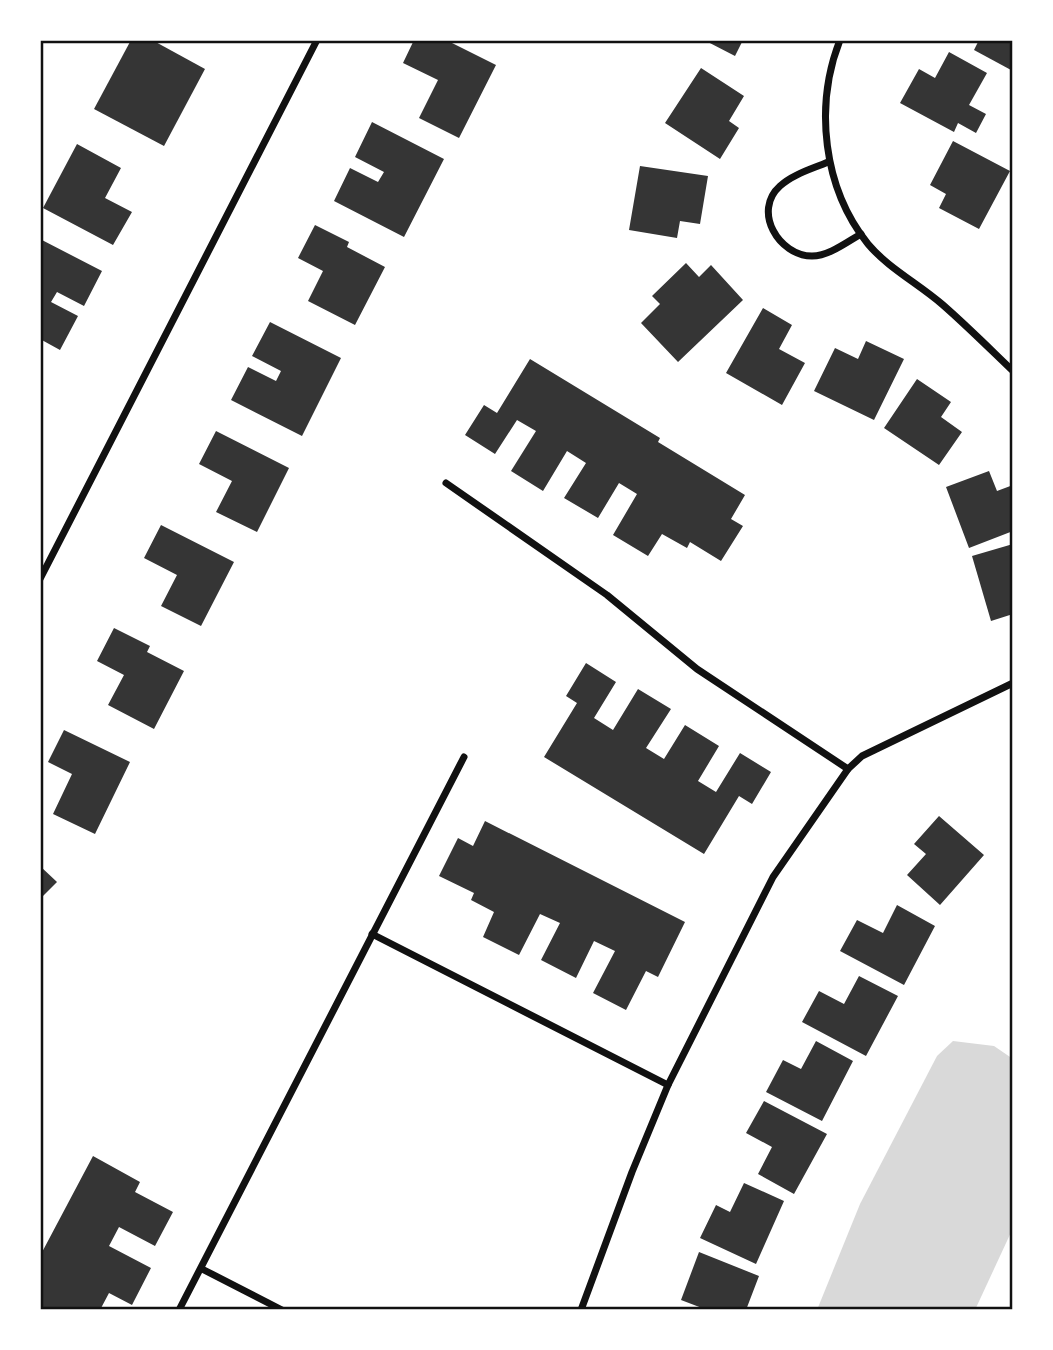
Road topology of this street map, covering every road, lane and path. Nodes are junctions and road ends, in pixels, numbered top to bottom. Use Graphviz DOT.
graph roads {
  1 [pos="317,40"];
  2 [pos="840,40"];
  3 [pos="828,162"];
  4 [pos="862,234"];
  5 [pos="1013,372"];
  6 [pos="446,483"];
  7 [pos="40,579"];
  8 [pos="1013,683"];
  9 [pos="464,757"];
  10 [pos="848,769"];
  11 [pos="372,934"];
  12 [pos="668,1085"];
  13 [pos="202,1269"];
  14 [pos="179,1310"];
  15 [pos="282,1310"];
  16 [pos="581,1310"];
  1 -- 7 [label="street"];
  2 -- 3 [label="street"];
  3 -- 4 [label="street"];
  3 -- 4 [label="street"];
  4 -- 5 [label="street"];
  6 -- 10 [label="street"];
  8 -- 10 [label="street"];
  9 -- 11 [label="street"];
  10 -- 12 [label="street"];
  11 -- 12 [label="street"];
  11 -- 13 [label="street"];
  12 -- 16 [label="street"];
  13 -- 14 [label="street"];
  13 -- 15 [label="street"];
}
